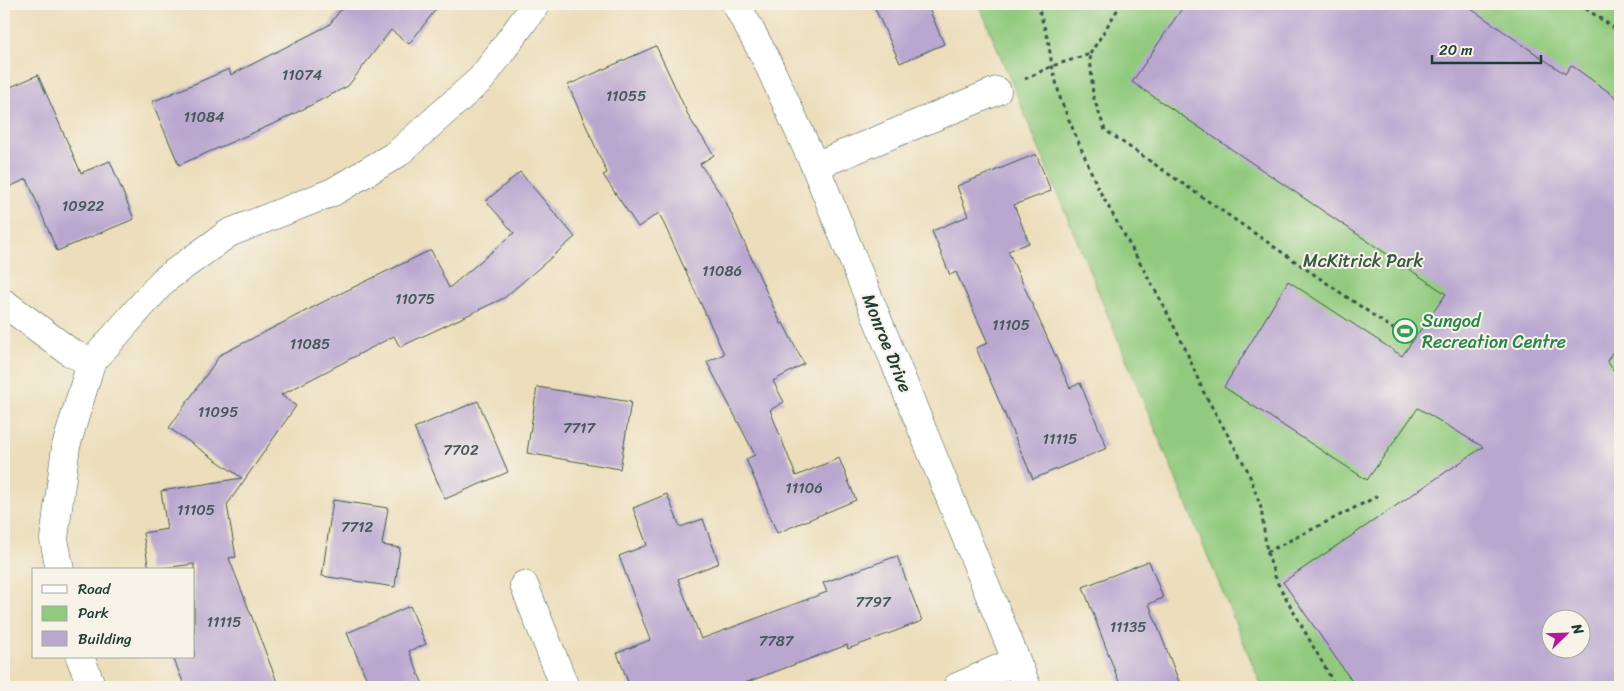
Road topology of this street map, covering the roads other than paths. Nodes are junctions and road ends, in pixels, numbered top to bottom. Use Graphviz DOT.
graph roads {
  1 [pos="536,4"];
  2 [pos="736,4"];
  3 [pos="997,91"];
  4 [pos="815,166"];
  5 [pos="4,303"];
  6 [pos="91,363"];
  7 [pos="60,568"];
  8 [pos="524,584"];
  9 [pos="80,658"];
  10 [pos="1016,660"];
  11 [pos="92,687"];
  12 [pos="565,687"];
  13 [pos="957,687"];
  14 [pos="1027,687"];
  1 -- 6 [label="street"];
  2 -- 4 [label="street, Monroe Drive"];
  3 -- 4 [label="street"];
  4 -- 10 [label="street, Monroe Drive"];
  5 -- 6 [label="street"];
  6 -- 7 [label="street"];
  8 -- 12 [label="street"];
  9 -- 11 [label="street"];
  10 -- 13 [label="street"];
  10 -- 14 [label="street, Monroe Drive"];
}
